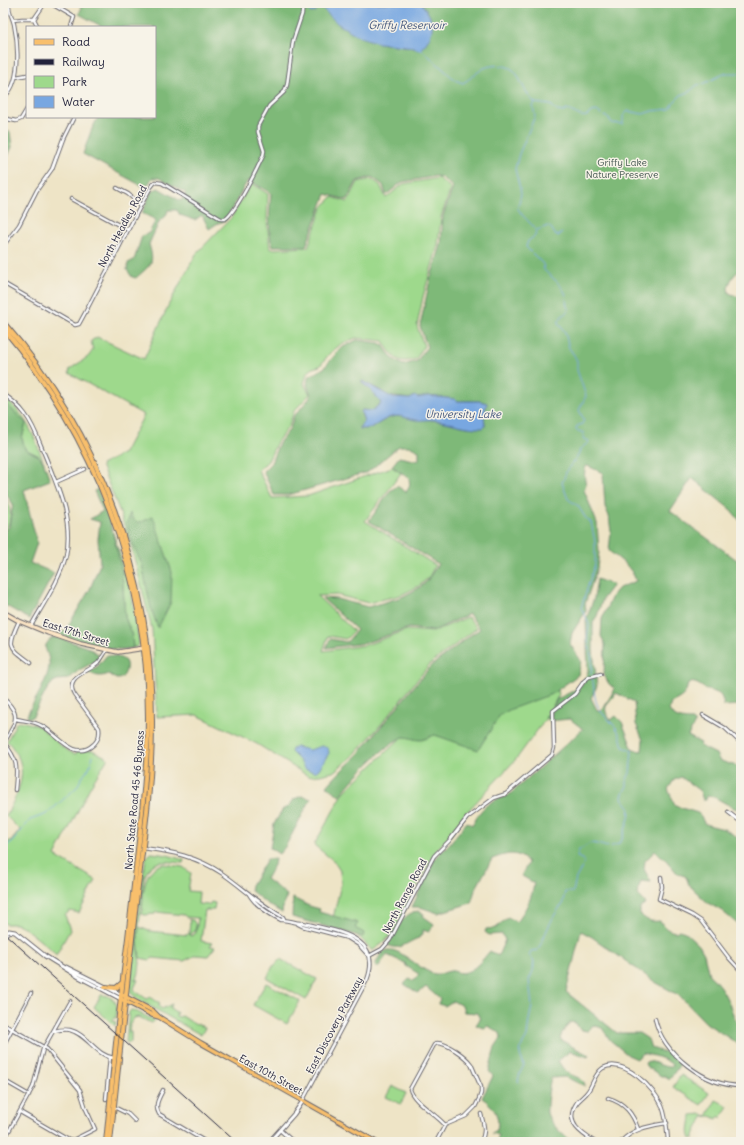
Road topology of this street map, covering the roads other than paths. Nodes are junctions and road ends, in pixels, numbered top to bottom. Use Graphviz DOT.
graph roads {
  1 [pos="9,3"];
  2 [pos="45,3"];
  3 [pos="50,3"];
  4 [pos="303,3"];
  5 [pos="34,19"];
  6 [pos="13,20"];
  7 [pos="38,26"];
  8 [pos="71,26"];
  9 [pos="26,75"];
  10 [pos="16,77"];
  11 [pos="3,97"];
  12 [pos="26,112"];
  13 [pos="3,118"];
  14 [pos="74,118"];
  15 [pos="117,188"];
  16 [pos="71,199"];
  17 [pos="141,205"];
  18 [pos="128,230"];
  19 [pos="3,246"];
  20 [pos="3,283"];
  21 [pos="3,322"];
  22 [pos="3,328"];
  23 [pos="3,394"];
  24 [pos="93,465"];
  25 [pos="85,469"];
  26 [pos="56,482"];
  27 [pos="3,612"];
  28 [pos="19,621"];
  29 [pos="31,626"];
  30 [pos="146,648"];
  31 [pos="107,650"];
  32 [pos="31,663"];
  33 [pos="600,674"];
  34 [pos="3,698"];
  35 [pos="703,715"];
  36 [pos="16,719"];
  37 [pos="3,743"];
  38 [pos="741,743"];
  39 [pos="15,790"];
  40 [pos="728,812"];
  41 [pos="741,822"];
  42 [pos="138,847"];
  43 [pos="144,848"];
  44 [pos="661,877"];
  45 [pos="3,936"];
  46 [pos="369,956"];
  47 [pos="63,966"];
  48 [pos="741,971"];
  49 [pos="123,979"];
  50 [pos="105,987"];
  51 [pos="31,993"];
  52 [pos="121,997"];
  53 [pos="126,1000"];
  54 [pos="70,1002"];
  55 [pos="654,1020"];
  56 [pos="3,1024"];
  57 [pos="12,1029"];
  58 [pos="53,1031"];
  59 [pos="3,1046"];
  60 [pos="44,1047"];
  61 [pos="113,1057"];
  62 [pos="3,1080"];
  63 [pos="741,1086"];
  64 [pos="163,1090"];
  65 [pos="29,1095"];
  66 [pos="608,1098"];
  67 [pos="106,1099"];
  68 [pos="302,1101"];
  69 [pos="114,1107"];
  70 [pos="20,1112"];
  71 [pos="481,1114"];
  72 [pos="135,1121"];
  73 [pos="667,1123"];
  74 [pos="446,1125"];
  75 [pos="638,1129"];
  76 [pos="280,1130"];
  77 [pos="3,1142"];
  78 [pos="71,1142"];
  79 [pos="106,1142"];
  80 [pos="110,1142"];
  81 [pos="206,1142"];
  82 [pos="269,1142"];
  83 [pos="298,1142"];
  84 [pos="376,1142"];
  85 [pos="436,1142"];
  86 [pos="481,1142"];
  87 [pos="596,1142"];
  88 [pos="621,1142"];
  89 [pos="668,1142"];
  1 -- 6 [label="street"];
  2 -- 5 [label="street"];
  3 -- 8 [label="street"];
  4 -- 17 [label="street, North Headley Road"];
  5 -- 6 [label="street"];
  5 -- 7 [label="street"];
  6 -- 10 [label="street"];
  9 -- 10 [label="street"];
  10 -- 11 [label="street"];
  12 -- 13 [label="street"];
  14 -- 19 [label="street"];
  15 -- 17 [label="street"];
  16 -- 18 [label="street"];
  17 -- 18 [label="street, North Headley Road"];
  18 -- 20 [label="street, North Headley Road"];
  21 -- 24 [label="highway, North State Road 45 46 Bypass"];
  22 -- 24 [label="highway, North State Road 45 46 Bypass"];
  23 -- 26 [label="street"];
  24 -- 30 [label="highway, North State Road 45 46 Bypass"];
  25 -- 26 [label="street"];
  26 -- 29 [label="street"];
  27 -- 28 [label="main road, East 17th Street"];
  28 -- 29 [label="main road, East 17th Street"];
  28 -- 32 [label="street"];
  29 -- 31 [label="main road, East 17th Street"];
  30 -- 31 [label="main road, East 17th Street"];
  30 -- 42 [label="highway, North State Road 45 46 Bypass"];
  30 -- 43 [label="highway, North State Road 45 46 Bypass"];
  31 -- 36 [label="street"];
  33 -- 46 [label="street, North Range Road"];
  34 -- 36 [label="street"];
  35 -- 38 [label="street"];
  36 -- 37 [label="street"];
  37 -- 39 [label="street"];
  40 -- 41 [label="street"];
  42 -- 43 [label="street"];
  42 -- 49 [label="highway, North State Road 45 46 Bypass"];
  43 -- 46 [label="street"];
  43 -- 53 [label="highway, North State Road 45 46 Bypass"];
  44 -- 48 [label="street"];
  45 -- 47 [label="street, East 10th Street"];
  46 -- 68 [label="street, East Discovery Parkway"];
  47 -- 50 [label="street, East 10th Street"];
  47 -- 52 [label="street, East 10th Street"];
  49 -- 50 [label="highway"];
  49 -- 52 [label="highway, North State Road 45 46 Bypass"];
  50 -- 52 [label="street, East 10th Street"];
  51 -- 57 [label="street"];
  52 -- 53 [label="main road, East 10th Street"];
  52 -- 61 [label="highway, North State Road 45 46 Bypass"];
  53 -- 68 [label="main road, East 10th Street"];
  53 -- 69 [label="highway, North State Road 45 46 Bypass"];
  54 -- 58 [label="street"];
  55 -- 63 [label="street"];
  56 -- 57 [label="street"];
  57 -- 59 [label="street"];
  57 -- 60 [label="street"];
  58 -- 60 [label="street"];
  58 -- 61 [label="street"];
  60 -- 65 [label="street"];
  60 -- 78 [label="street"];
  61 -- 67 [label="street"];
  61 -- 79 [label="highway, North State Road 45 46 Bypass"];
  62 -- 65 [label="street"];
  64 -- 81 [label="street"];
  65 -- 70 [label="street"];
  66 -- 75 [label="street"];
  68 -- 76 [label="street"];
  68 -- 84 [label="main road, East 10th Street"];
  69 -- 72 [label="street"];
  69 -- 80 [label="highway, North State Road 45 46 Bypass"];
  70 -- 77 [label="street"];
  70 -- 78 [label="street"];
  71 -- 86 [label="street"];
  73 -- 75 [label="street"];
  73 -- 87 [label="street"];
  73 -- 89 [label="street"];
  74 -- 74 [label="street"];
  74 -- 85 [label="street"];
  75 -- 88 [label="street"];
  76 -- 82 [label="street"];
  76 -- 83 [label="street"];
}
